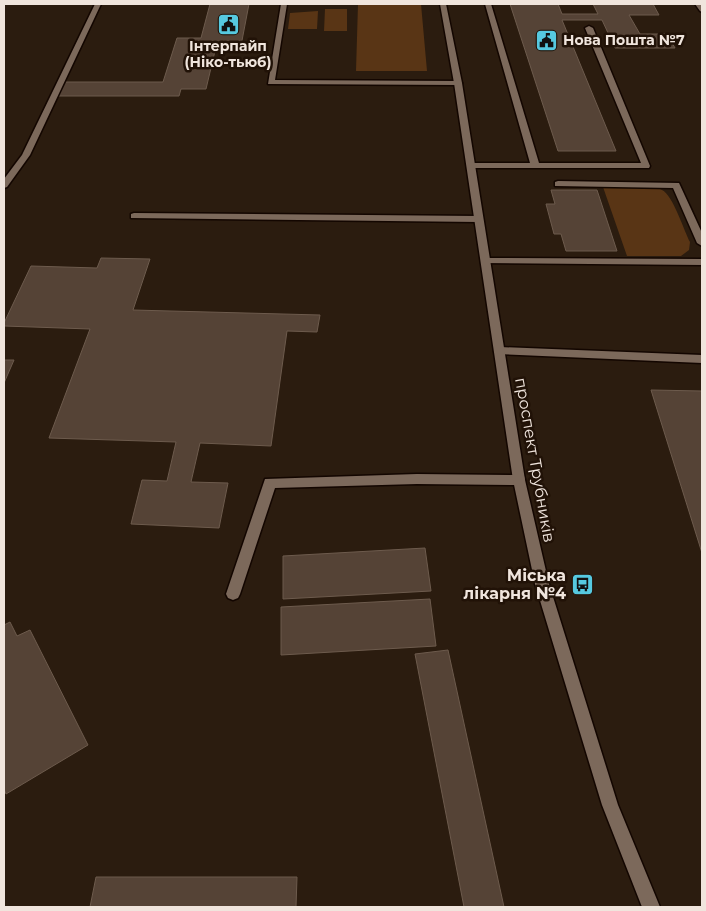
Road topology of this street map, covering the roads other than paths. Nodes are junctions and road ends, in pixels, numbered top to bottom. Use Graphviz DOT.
graph roads {
  1 [pos="98,4"];
  2 [pos="284,4"];
  3 [pos="443,4"];
  4 [pos="488,4"];
  5 [pos="698,4"];
  6 [pos="702,10"];
  7 [pos="588,28"];
  8 [pos="458,83"];
  9 [pos="470,166"];
  10 [pos="536,166"];
  11 [pos="558,184"];
  12 [pos="4,185"];
  13 [pos="134,216"];
  14 [pos="478,219"];
  15 [pos="702,243"];
  16 [pos="485,261"];
  17 [pos="702,262"];
  18 [pos="500,351"];
  19 [pos="702,359"];
  20 [pos="519,480"];
  21 [pos="233,594"];
  22 [pos="651,907"];
  1 -- 12 [label="main road"];
  2 -- 8 [label="main road"];
  3 -- 8 [label="main road, проспект Трубників"];
  4 -- 10 [label="main road"];
  5 -- 6 [label="main road"];
  7 -- 10 [label="main road"];
  8 -- 9 [label="main road, проспект Трубників"];
  9 -- 10 [label="main road"];
  9 -- 14 [label="main road, проспект Трубників"];
  11 -- 15 [label="main road"];
  13 -- 14 [label="main road"];
  14 -- 16 [label="main road, проспект Трубників"];
  16 -- 17 [label="main road"];
  16 -- 18 [label="main road, проспект Трубників"];
  18 -- 19 [label="main road"];
  18 -- 20 [label="main road, проспект Трубників"];
  20 -- 21 [label="main road"];
  20 -- 22 [label="main road, проспект Трубників"];
}
